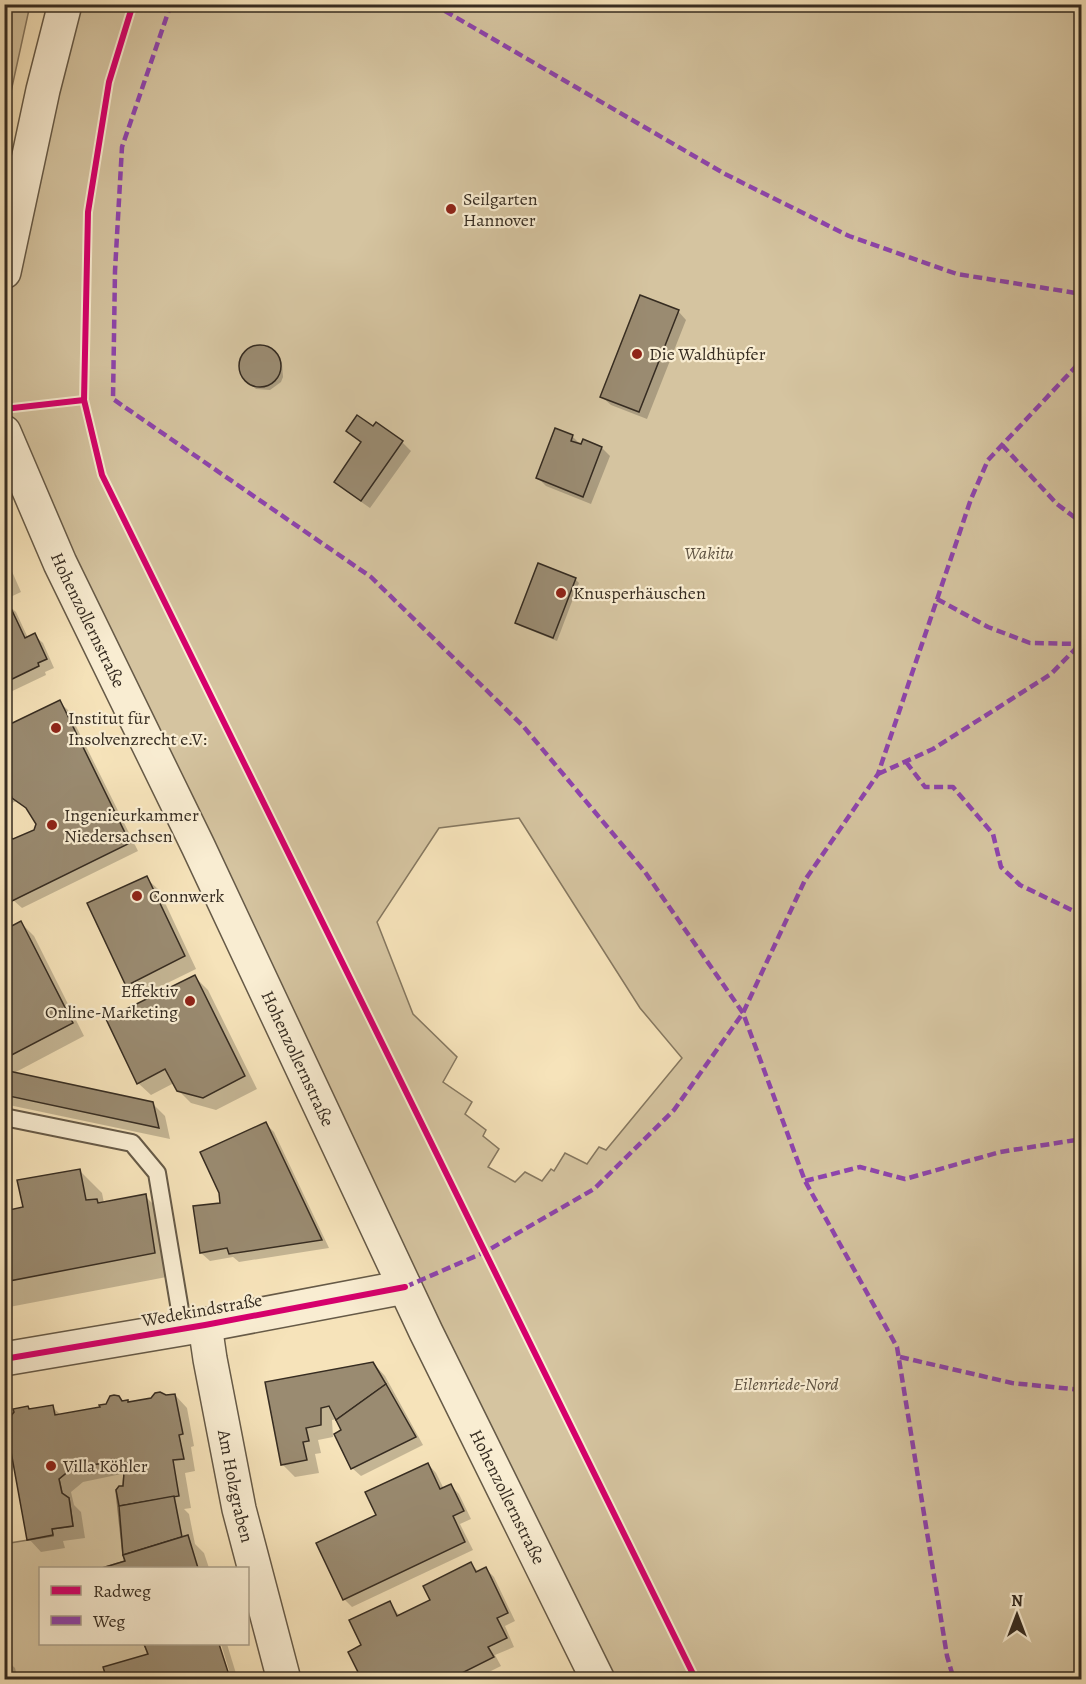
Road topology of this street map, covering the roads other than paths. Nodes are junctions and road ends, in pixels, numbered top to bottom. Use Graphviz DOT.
graph roads {
  1 [pos="65,4"];
  2 [pos="4,272"];
  3 [pos="4,432"];
  4 [pos="4,1117"];
  5 [pos="405,1287"];
  6 [pos="194,1327"];
  7 [pos="4,1359"];
  8 [pos="284,1680"];
  9 [pos="598,1680"];
  1 -- 2 [label="street"];
  3 -- 5 [label="street, Hohenzollernstraße"];
  4 -- 6 [label="lane"];
  5 -- 6 [label="street, Wedekindstraße"];
  5 -- 9 [label="street, Hohenzollernstraße"];
  6 -- 7 [label="street, Wedekindstraße"];
  6 -- 8 [label="street, Am Holzgraben"];
}
